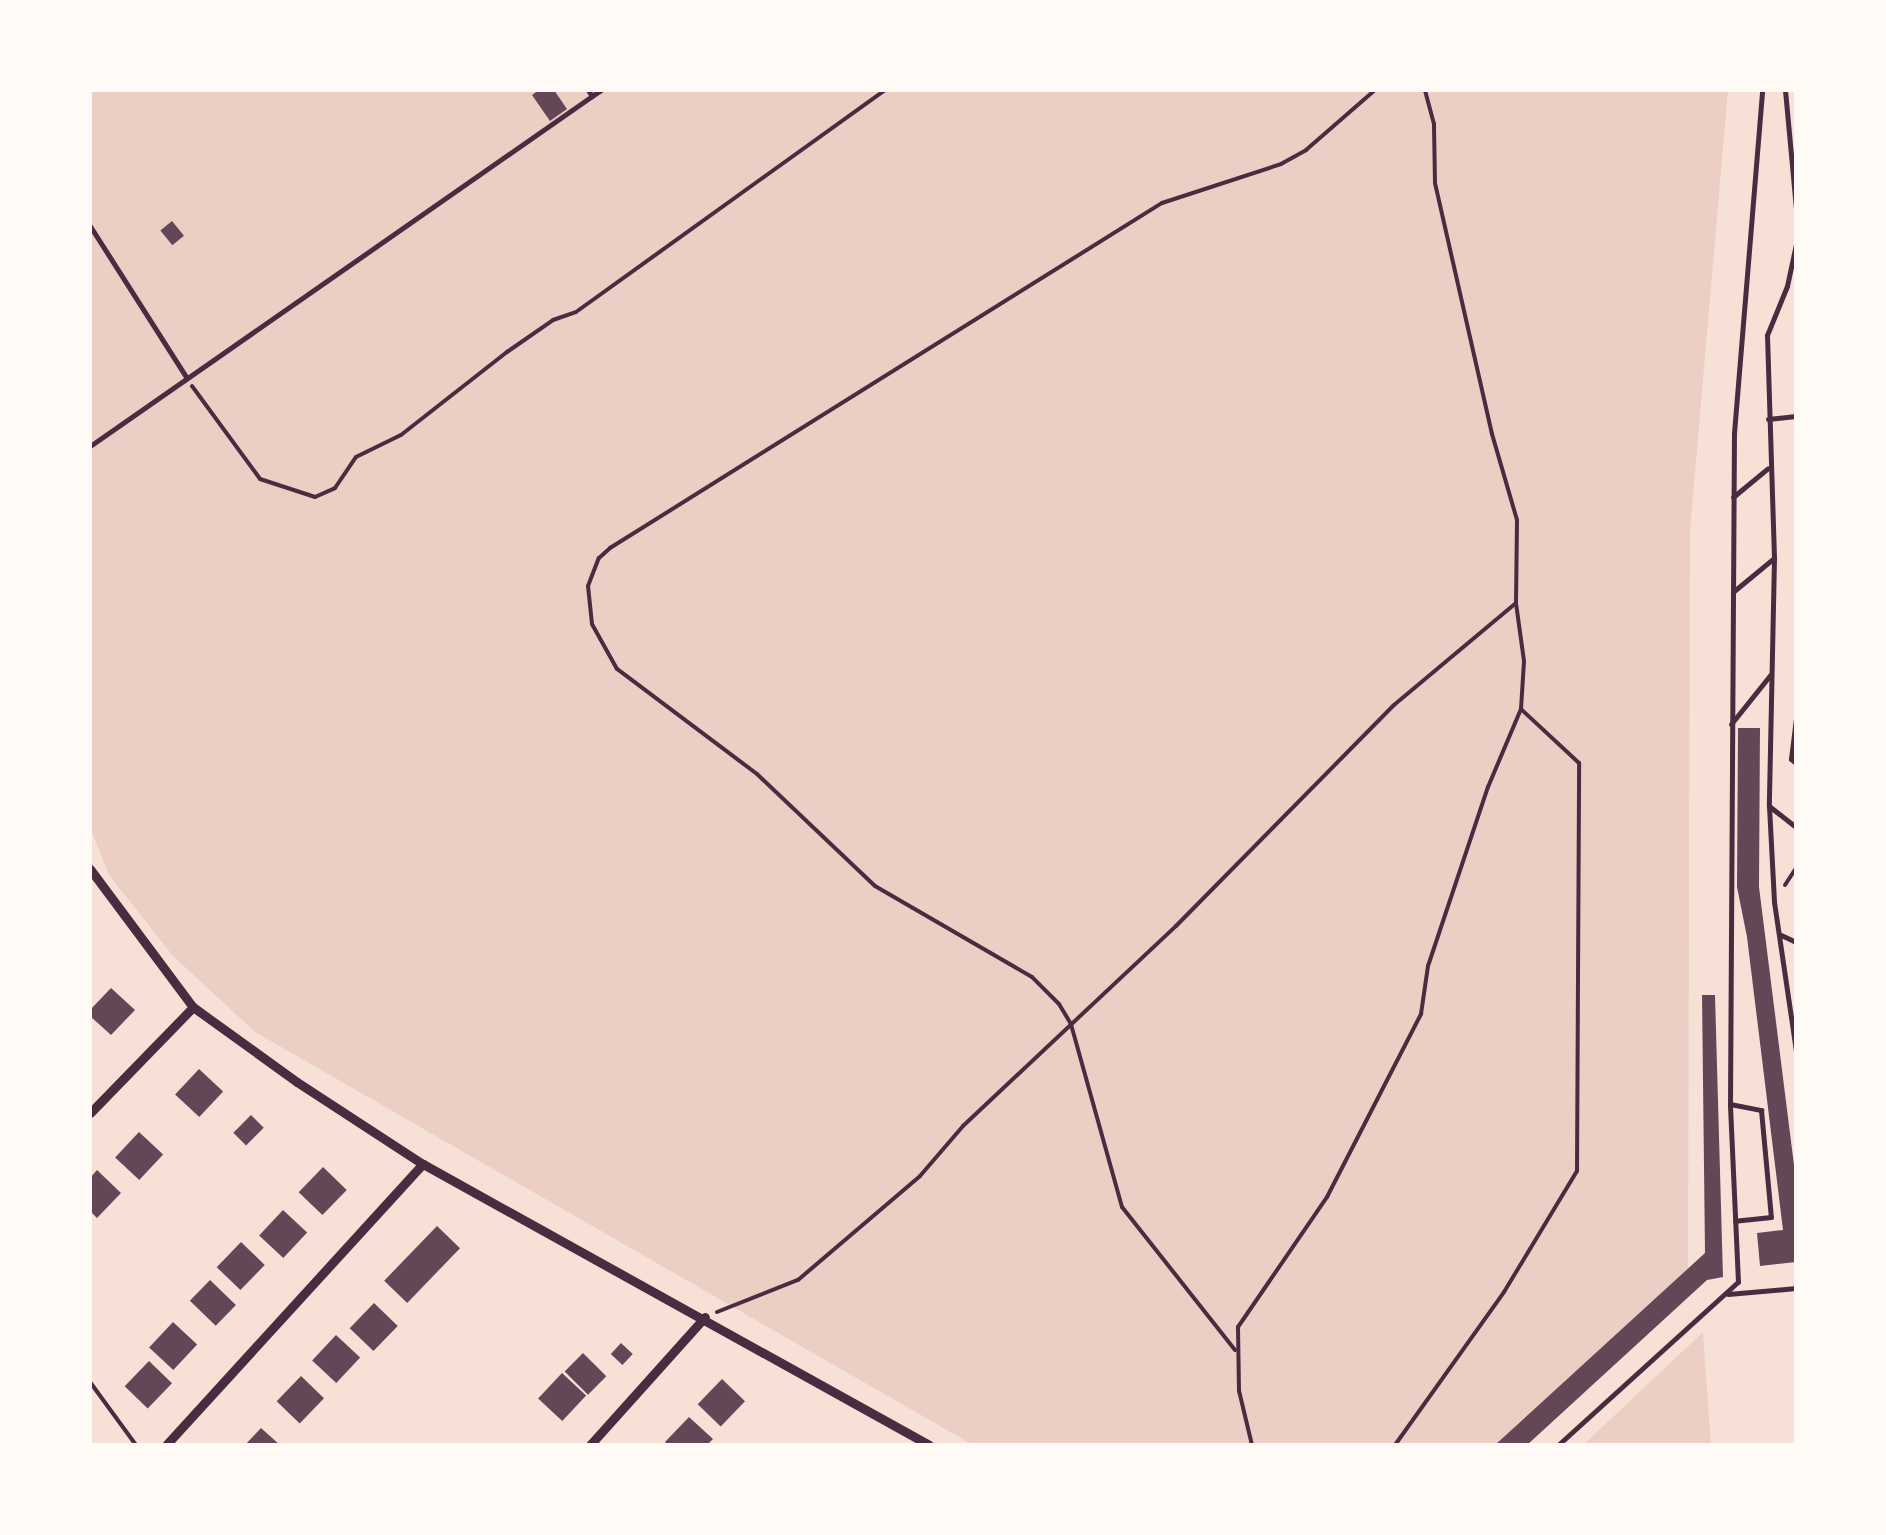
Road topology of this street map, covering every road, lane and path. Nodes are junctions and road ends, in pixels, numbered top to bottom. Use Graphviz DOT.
graph roads {
  1 [pos="601,90"];
  2 [pos="885,90"];
  3 [pos="1375,90"];
  4 [pos="1425,90"];
  5 [pos="1762,90"];
  6 [pos="1785,90"];
  7 [pos="590,93"];
  8 [pos="1796,209"];
  9 [pos="90,226"];
  10 [pos="1796,244"];
  11 [pos="187,378"];
  12 [pos="1796,416"];
  13 [pos="1768,419"];
  14 [pos="90,446"];
  15 [pos="1768,468"];
  16 [pos="1733,497"];
  17 [pos="1774,558"];
  18 [pos="1732,592"];
  19 [pos="1516,603"];
  20 [pos="1773,672"];
  21 [pos="1520,709"];
  22 [pos="1796,718"];
  23 [pos="1730,725"];
  24 [pos="1796,763"];
  25 [pos="1769,806"];
  26 [pos="1796,826"];
  27 [pos="90,869"];
  28 [pos="1780,935"];
  29 [pos="1796,942"];
  30 [pos="193,1007"];
  31 [pos="1071,1024"];
  32 [pos="1796,1051"];
  33 [pos="1730,1104"];
  34 [pos="90,1113"];
  35 [pos="423,1164"];
  36 [pos="1736,1221"];
  37 [pos="1796,1288"];
  38 [pos="1725,1294"];
  39 [pos="705,1317"];
  40 [pos="1235,1350"];
  41 [pos="90,1382"];
  42 [pos="136,1445"];
  43 [pos="166,1445"];
  44 [pos="590,1445"];
  45 [pos="928,1445"];
  46 [pos="1252,1445"];
  47 [pos="1395,1445"];
  48 [pos="1558,1445"];
  1 -- 7 [label="lane"];
  2 -- 11 [label="path"];
  3 -- 31 [label="path"];
  4 -- 19 [label="path"];
  5 -- 16 [label="lane"];
  6 -- 8 [label="lane"];
  7 -- 11 [label="lane"];
  9 -- 11 [label="lane"];
  10 -- 13 [label="lane"];
  11 -- 14 [label="lane"];
  12 -- 13 [label="lane"];
  13 -- 15 [label="lane"];
  15 -- 16 [label="lane"];
  15 -- 17 [label="lane"];
  16 -- 18 [label="lane"];
  17 -- 18 [label="lane"];
  17 -- 20 [label="lane"];
  18 -- 23 [label="lane"];
  19 -- 21 [label="path"];
  19 -- 31 [label="path"];
  20 -- 23 [label="lane"];
  20 -- 25 [label="lane"];
  21 -- 40 [label="path"];
  21 -- 47 [label="path"];
  22 -- 24 [label="lane"];
  23 -- 33 [label="lane"];
  25 -- 26 [label="lane"];
  25 -- 28 [label="lane"];
  27 -- 30 [label="street"];
  28 -- 29 [label="lane"];
  28 -- 32 [label="lane"];
  30 -- 34 [label="street"];
  30 -- 35 [label="street"];
  31 -- 39 [label="path"];
  31 -- 40 [label="path"];
  33 -- 36 [label="lane"];
  33 -- 36 [label="lane"];
  35 -- 39 [label="street"];
  35 -- 43 [label="street"];
  36 -- 38 [label="lane"];
  37 -- 38 [label="lane"];
  38 -- 48 [label="lane"];
  39 -- 44 [label="street"];
  39 -- 45 [label="street"];
  40 -- 46 [label="path"];
  41 -- 42 [label="path"];
}
